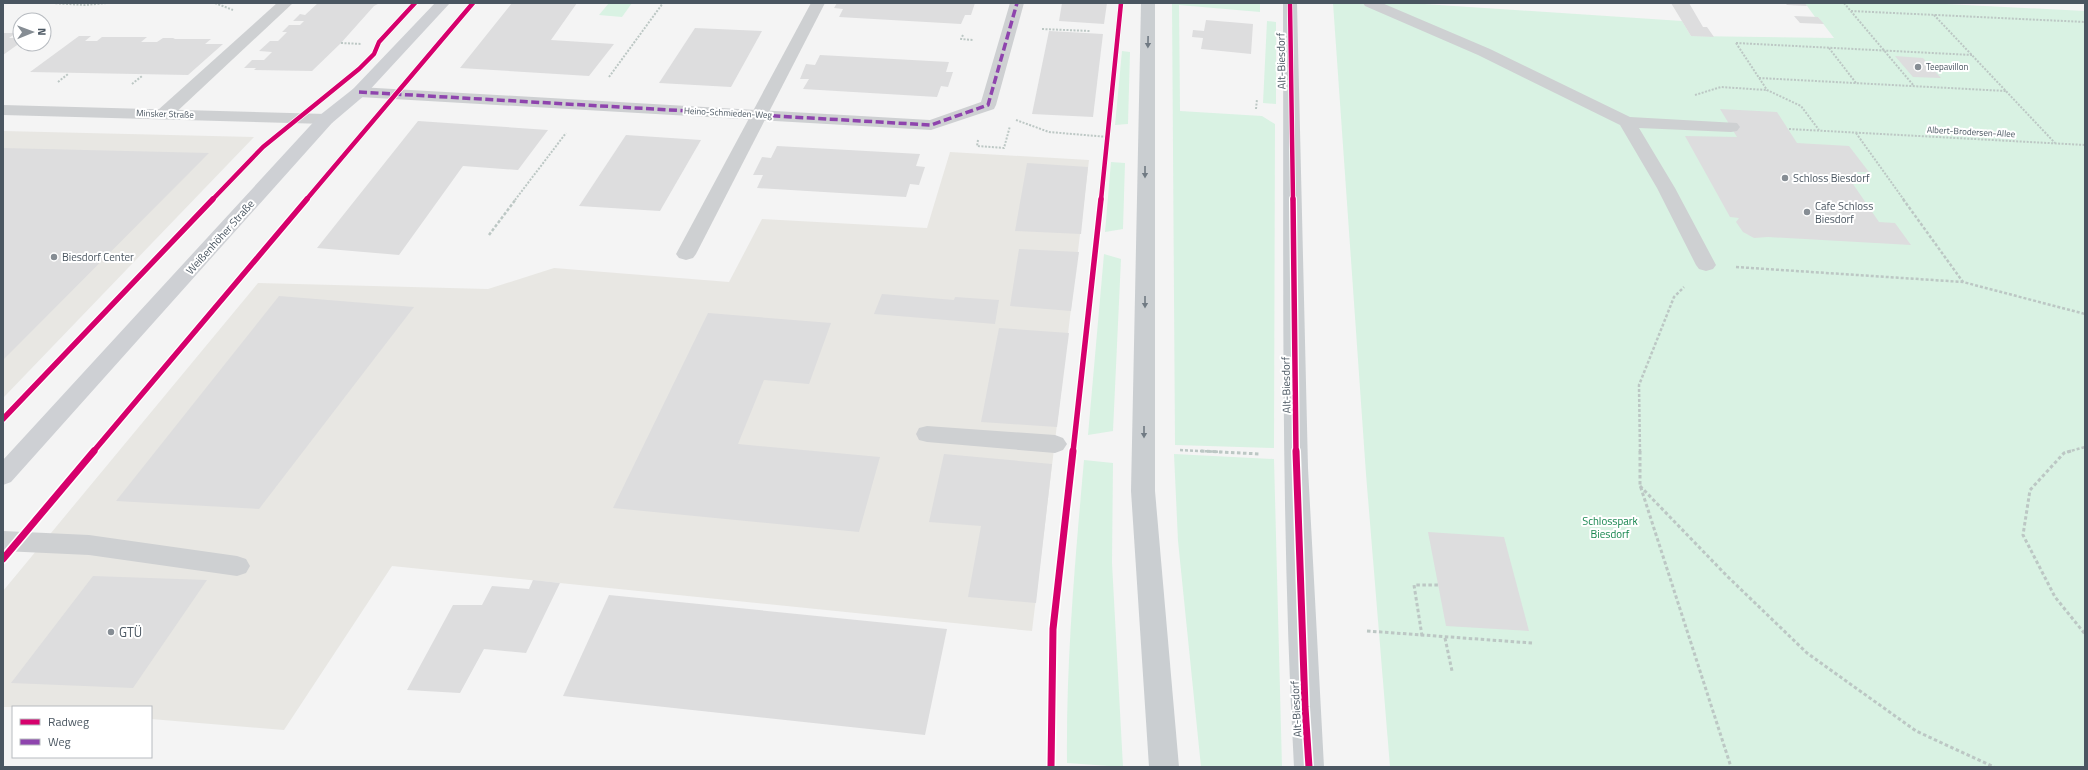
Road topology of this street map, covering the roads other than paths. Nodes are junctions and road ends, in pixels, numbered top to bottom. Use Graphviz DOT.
graph roads {
  1 [pos="286,3"];
  2 [pos="443,3"];
  3 [pos="818,3"];
  4 [pos="1017,3"];
  5 [pos="1148,3"];
  6 [pos="1290,3"];
  7 [pos="1370,3"];
  8 [pos="359,92"];
  9 [pos="3,110"];
  10 [pos="164,114"];
  11 [pos="759,115"];
  12 [pos="326,119"];
  13 [pos="1627,122"];
  14 [pos="1731,127"];
  15 [pos="686,254"];
  16 [pos="1706,265"];
  17 [pos="927,434"];
  18 [pos="1055,444"];
  19 [pos="3,476"];
  20 [pos="3,541"];
  21 [pos="237,566"];
  22 [pos="1164,767"];
  23 [pos="1309,767"];
  1 -- 10 [label="street"];
  2 -- 8 [label="street, Weißenhöher Straße"];
  3 -- 11 [label="street"];
  4 -- 11 [label="street, Heino-Schmieden-Weg"];
  5 -- 22 [label="main road, one-way"];
  6 -- 23 [label="main road, Alt-Biesdorf"];
  7 -- 13 [label="street"];
  8 -- 11 [label="street, Heino-Schmieden-Weg"];
  8 -- 12 [label="street, Weißenhöher Straße"];
  9 -- 10 [label="street, Minsker Straße"];
  10 -- 12 [label="street, Minsker Straße"];
  11 -- 15 [label="street"];
  12 -- 19 [label="street, Weißenhöher Straße"];
  13 -- 14 [label="street"];
  13 -- 16 [label="street"];
  17 -- 18 [label="street"];
  20 -- 21 [label="street"];
}
